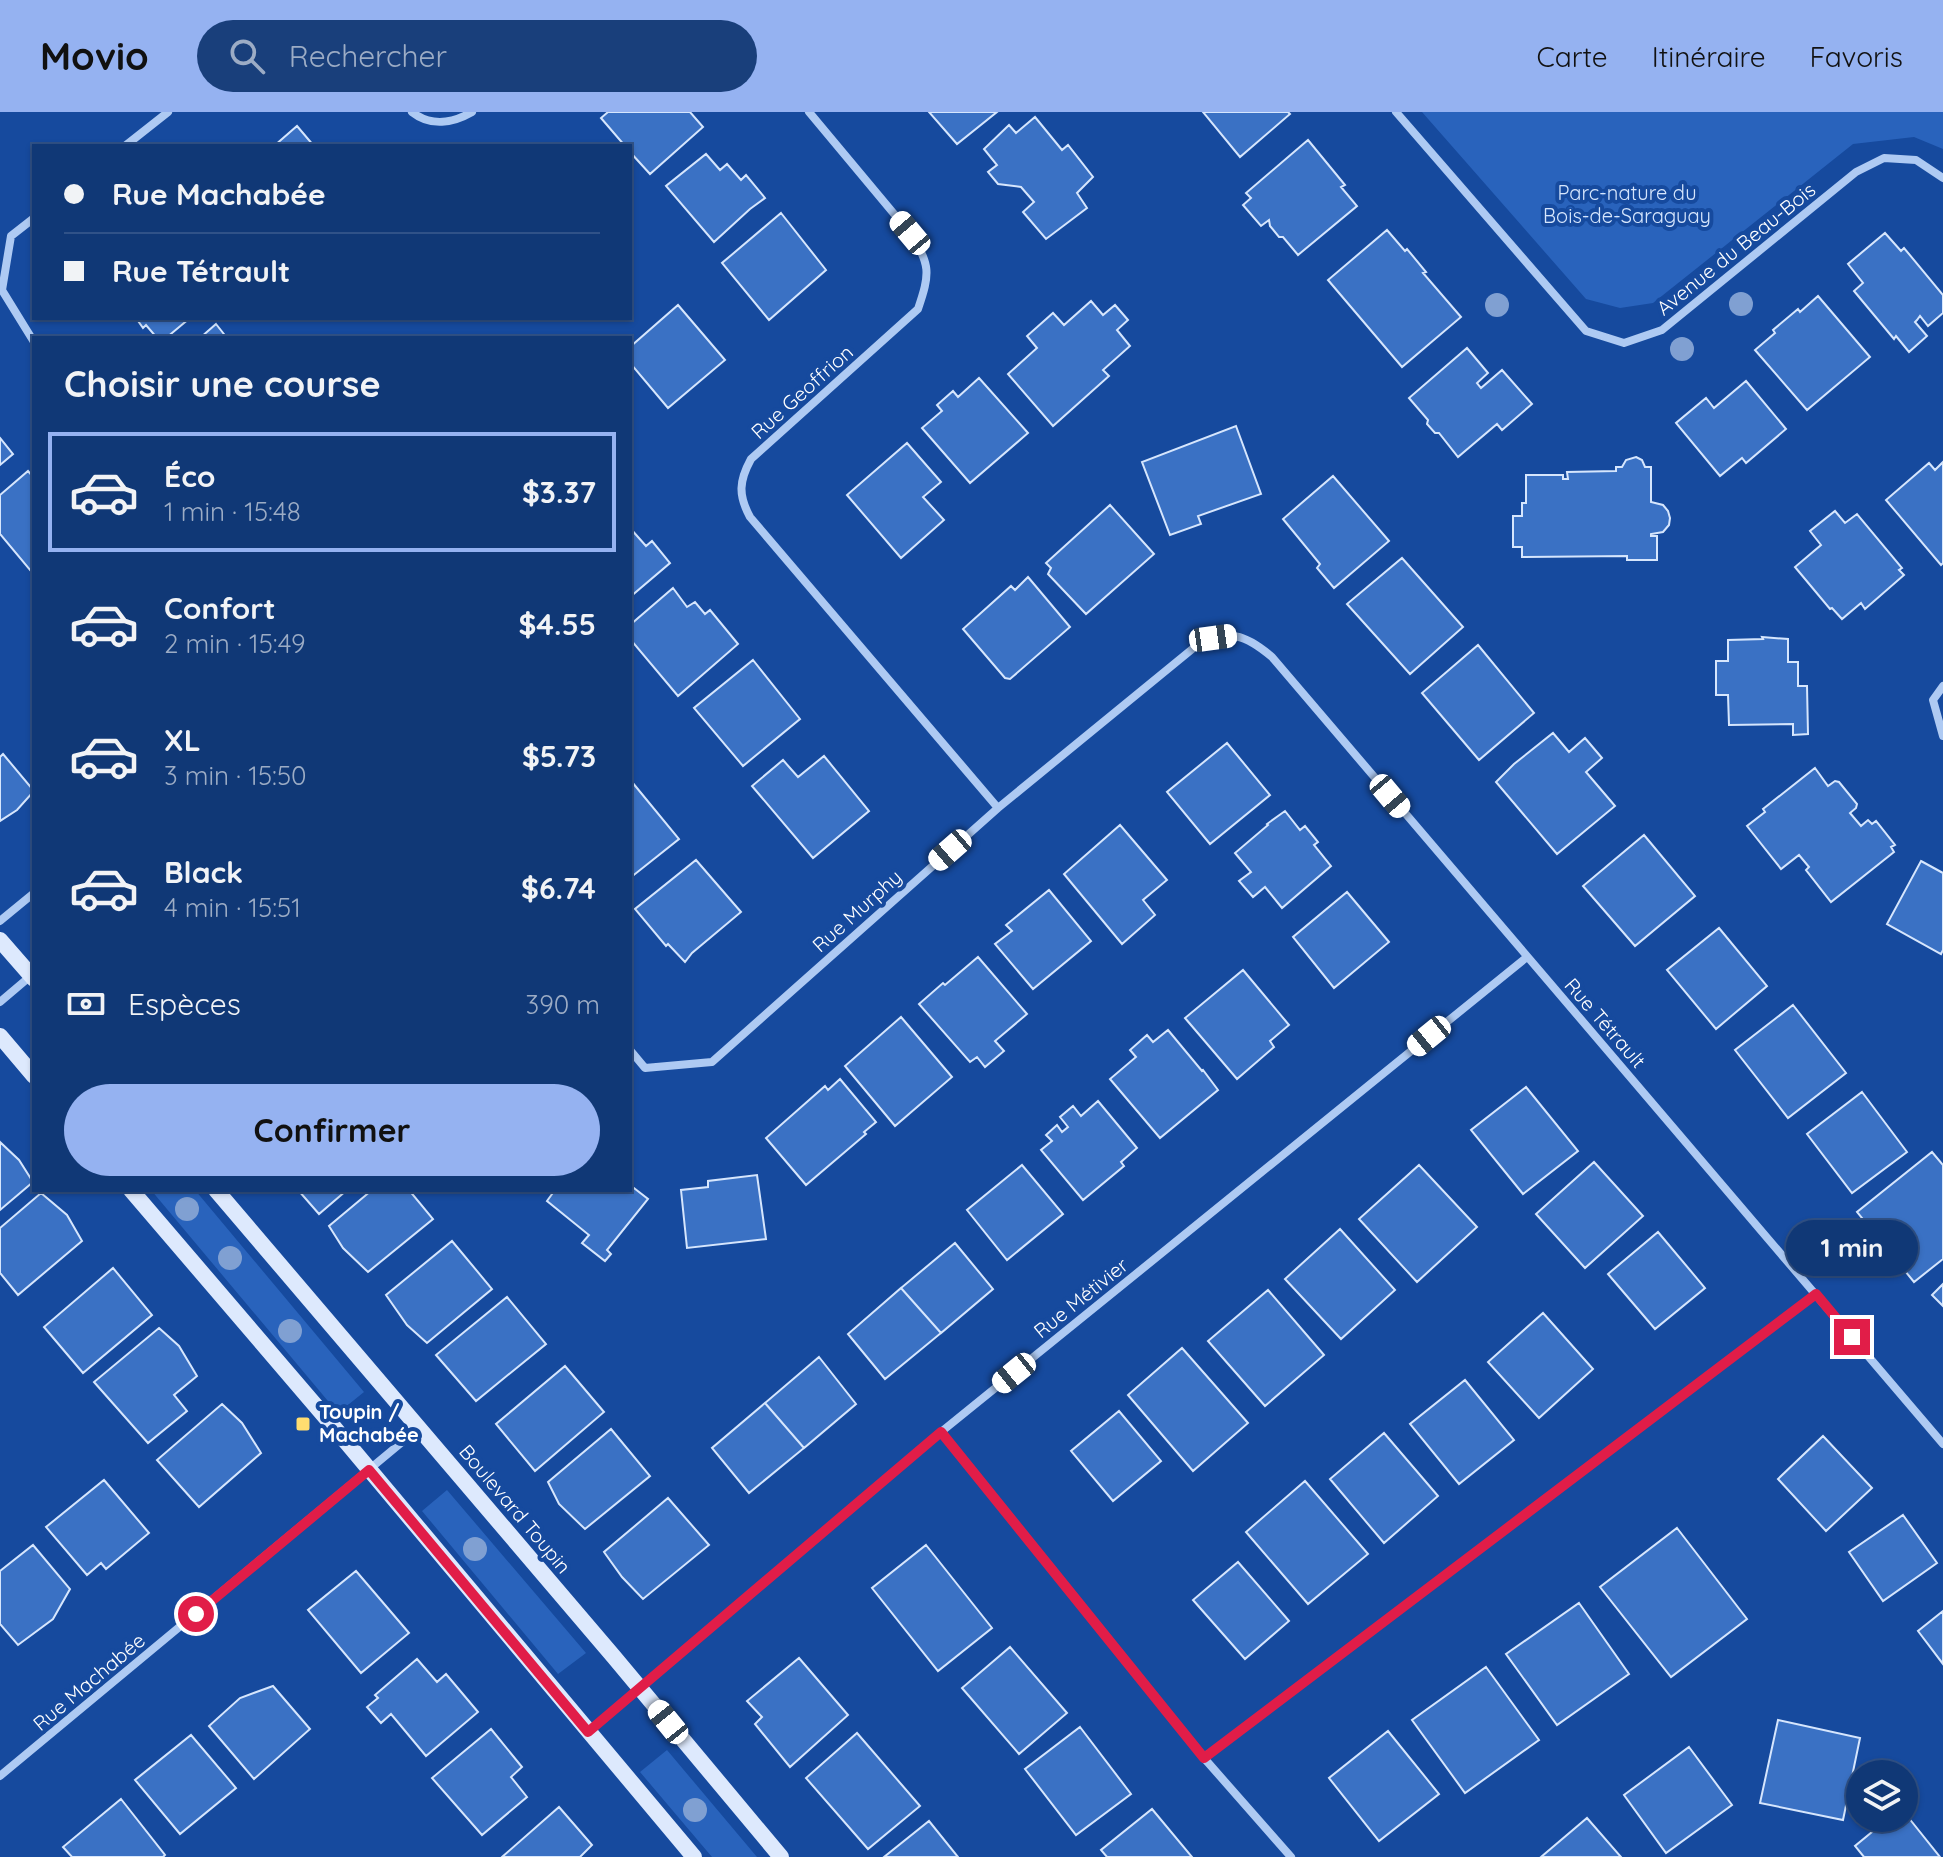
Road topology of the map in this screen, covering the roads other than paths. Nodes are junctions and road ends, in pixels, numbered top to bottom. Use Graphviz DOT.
graph roads {
  1 [pos="168,112"];
  2 [pos="412,112"];
  3 [pos="472,112"];
  4 [pos="809,112"];
  5 [pos="1396,112"];
  6 [pos="128,144"];
  7 [pos="1943,178"];
  8 [pos="32,220"];
  9 [pos="32,339"];
  10 [pos="1233,635"];
  11 [pos="1943,686"];
  12 [pos="1943,736"];
  13 [pos="998,808"];
  14 [pos="32,895"];
  15 [pos="0,921"];
  16 [pos="0,940"];
  17 [pos="1527,957"];
  18 [pos="32,975"];
  19 [pos="32,977"];
  20 [pos="0,1002"];
  21 [pos="0,1036"];
  22 [pos="632,1052"];
  23 [pos="32,1074"];
  24 [pos="133,1192"];
  25 [pos="218,1192"];
  26 [pos="1816,1294"];
  27 [pos="420,1428"];
  28 [pos="941,1432"];
  29 [pos="1943,1444"];
  30 [pos="369,1470"];
  31 [pos="641,1688"];
  32 [pos="588,1732"];
  33 [pos="1204,1758"];
  34 [pos="0,1776"];
  35 [pos="694,1857"];
  36 [pos="781,1857"];
  37 [pos="1291,1857"];
  1 -- 6 [label="street"];
  2 -- 3 [label="street"];
  4 -- 13 [label="street, Rue Geoffrion"];
  5 -- 7 [label="street, Avenue du Beau-Bois"];
  8 -- 9 [label="street"];
  10 -- 13 [label="street, Rue Murphy"];
  10 -- 17 [label="street, Rue Tétrault"];
  11 -- 12 [label="street"];
  13 -- 22 [label="street, Rue Murphy"];
  14 -- 15 [label="street"];
  16 -- 18 [label="street"];
  17 -- 26 [label="street, Rue Tétrault"];
  17 -- 28 [label="street, Rue Métivier"];
  19 -- 20 [label="street"];
  21 -- 23 [label="street"];
  24 -- 30 [label="street"];
  25 -- 27 [label="street, Boulevard Toupin"];
  26 -- 29 [label="street, Rue Tétrault"];
  26 -- 33 [label="street"];
  27 -- 30 [label="street, Rue Machabée"];
  27 -- 31 [label="street, Boulevard Toupin"];
  28 -- 31 [label="street, Rue Métivier"];
  28 -- 33 [label="street"];
  30 -- 32 [label="street"];
  30 -- 34 [label="street, Rue Machabée"];
  31 -- 32 [label="street, Rue Métivier"];
  31 -- 36 [label="street, Boulevard Toupin"];
  32 -- 35 [label="street"];
  33 -- 37 [label="street"];
}
